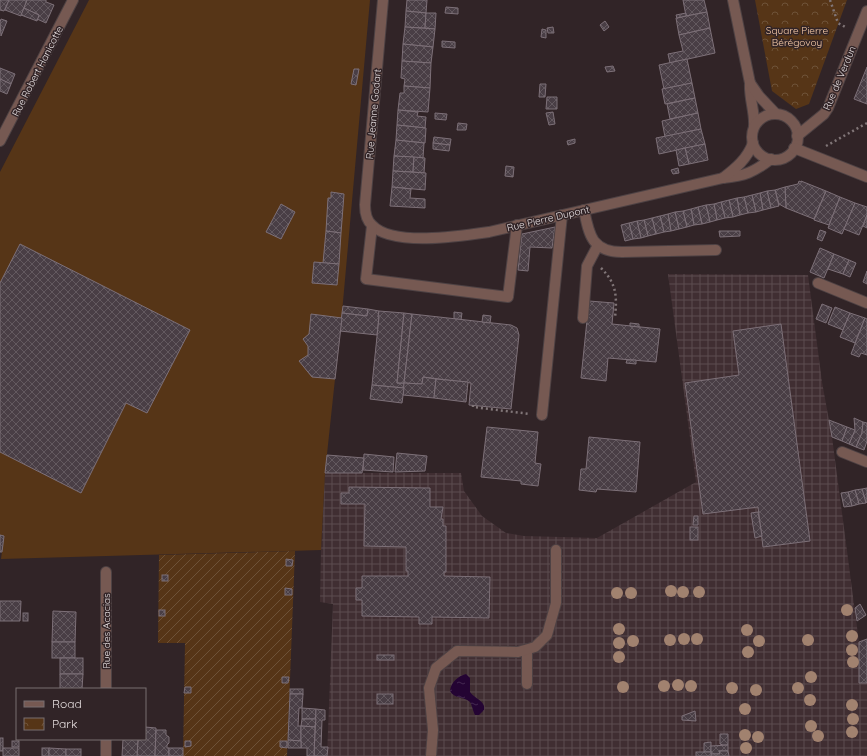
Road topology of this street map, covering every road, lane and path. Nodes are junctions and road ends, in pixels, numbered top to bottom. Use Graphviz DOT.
graph roads {
  1 [pos="73,0"];
  2 [pos="383,0"];
  3 [pos="733,0"];
  4 [pos="830,0"];
  5 [pos="867,11"];
  6 [pos="858,34"];
  7 [pos="750,83"];
  8 [pos="776,114"];
  9 [pos="867,123"];
  10 [pos="754,126"];
  11 [pos="797,136"];
  12 [pos="0,141"];
  13 [pos="753,143"];
  14 [pos="794,148"];
  15 [pos="811,154"];
  16 [pos="771,159"];
  17 [pos="867,177"];
  18 [pos="723,178"];
  19 [pos="584,210"];
  20 [pos="562,215"];
  21 [pos="517,225"];
  22 [pos="372,226"];
  23 [pos="598,245"];
  24 [pos="716,250"];
  25 [pos="818,283"];
  26 [pos="867,303"];
  27 [pos="583,318"];
  28 [pos="473,405"];
  29 [pos="542,415"];
  30 [pos="842,452"];
  31 [pos="867,462"];
  32 [pos="556,550"];
  33 [pos="106,572"];
  34 [pos="527,650"];
  35 [pos="528,684"];
  36 [pos="106,688"];
  37 [pos="106,740"];
  38 [pos="106,756"];
  39 [pos="431,756"];
  1 -- 12 [label="street, Rue Robert Hanicotte"];
  2 -- 22 [label="street, Rue Jeanne Godart"];
  3 -- 7 [label="street"];
  4 -- 6 [label="path"];
  5 -- 6 [label="street, Rue de Verdun"];
  6 -- 11 [label="street, Rue de Verdun"];
  7 -- 8 [label="street"];
  7 -- 10 [label="street"];
  8 -- 10 [label="street"];
  8 -- 11 [label="street"];
  9 -- 15 [label="path"];
  10 -- 13 [label="street"];
  11 -- 14 [label="street"];
  13 -- 16 [label="street"];
  13 -- 18 [label="street, Rue Pierre Dupont"];
  14 -- 15 [label="street"];
  14 -- 16 [label="street"];
  15 -- 17 [label="street"];
  16 -- 18 [label="street, Rue Pierre Dupont"];
  18 -- 19 [label="street, Rue Pierre Dupont"];
  19 -- 20 [label="street, Rue Pierre Dupont"];
  19 -- 23 [label="street"];
  20 -- 21 [label="street, Rue Pierre Dupont"];
  20 -- 29 [label="street"];
  21 -- 22 [label="street, Rue Pierre Dupont"];
  21 -- 22 [label="street"];
  23 -- 24 [label="street"];
  23 -- 27 [label="street"];
  25 -- 26 [label="street"];
  28 -- 29 [label="path"];
  30 -- 31 [label="street"];
  32 -- 34 [label="street"];
  33 -- 36 [label="street, Rue des Acacias"];
  34 -- 35 [label="street"];
  34 -- 39 [label="street"];
  37 -- 38 [label="street"];
}
